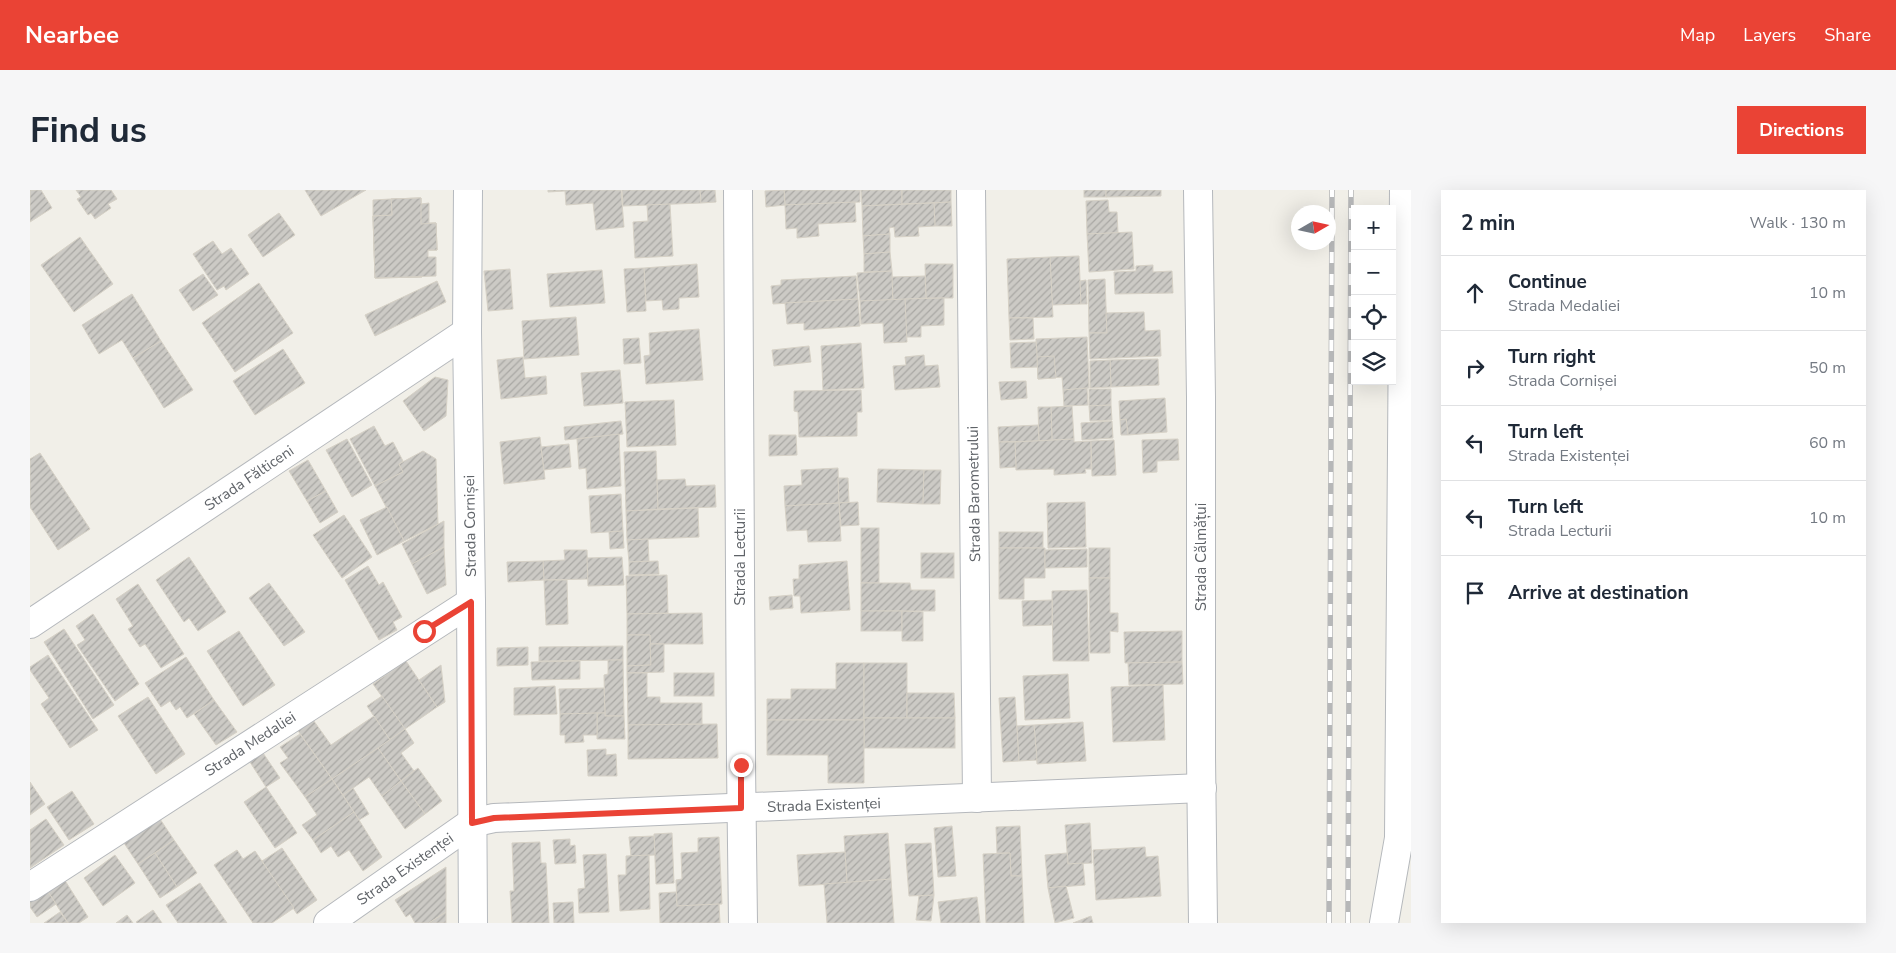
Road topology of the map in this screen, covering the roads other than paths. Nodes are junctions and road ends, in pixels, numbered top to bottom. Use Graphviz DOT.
graph roads {
  1 [pos="468,190"];
  2 [pos="738,190"];
  3 [pos="971,190"];
  4 [pos="1198,190"];
  5 [pos="1404,190"];
  6 [pos="467,332"];
  7 [pos="471,602"];
  8 [pos="30,624"];
  9 [pos="1202,788"];
  10 [pos="977,798"];
  11 [pos="741,808"];
  12 [pos="472,823"];
  13 [pos="30,887"];
  14 [pos="328,923"];
  15 [pos="472,923"];
  16 [pos="743,923"];
  17 [pos="1204,923"];
  18 [pos="1384,923"];
  1 -- 6 [label="street, Strada Cornișei"];
  2 -- 11 [label="street, Strada Lecturii"];
  3 -- 10 [label="street, Strada Barometrului"];
  4 -- 9 [label="street, Strada Călmățui"];
  5 -- 18 [label="street"];
  6 -- 7 [label="street, Strada Cornișei"];
  6 -- 8 [label="street, Strada Fălticeni"];
  7 -- 12 [label="street, Strada Cornișei"];
  7 -- 13 [label="street, Strada Medaliei"];
  9 -- 10 [label="street, Strada Existenței"];
  9 -- 17 [label="street, Strada Călmățui"];
  10 -- 11 [label="street, Strada Existenței"];
  11 -- 12 [label="street, Strada Existenței"];
  11 -- 16 [label="street, Strada Lecturii"];
  12 -- 14 [label="street, Strada Existenței"];
  12 -- 15 [label="street, Strada Cornișei"];
}
